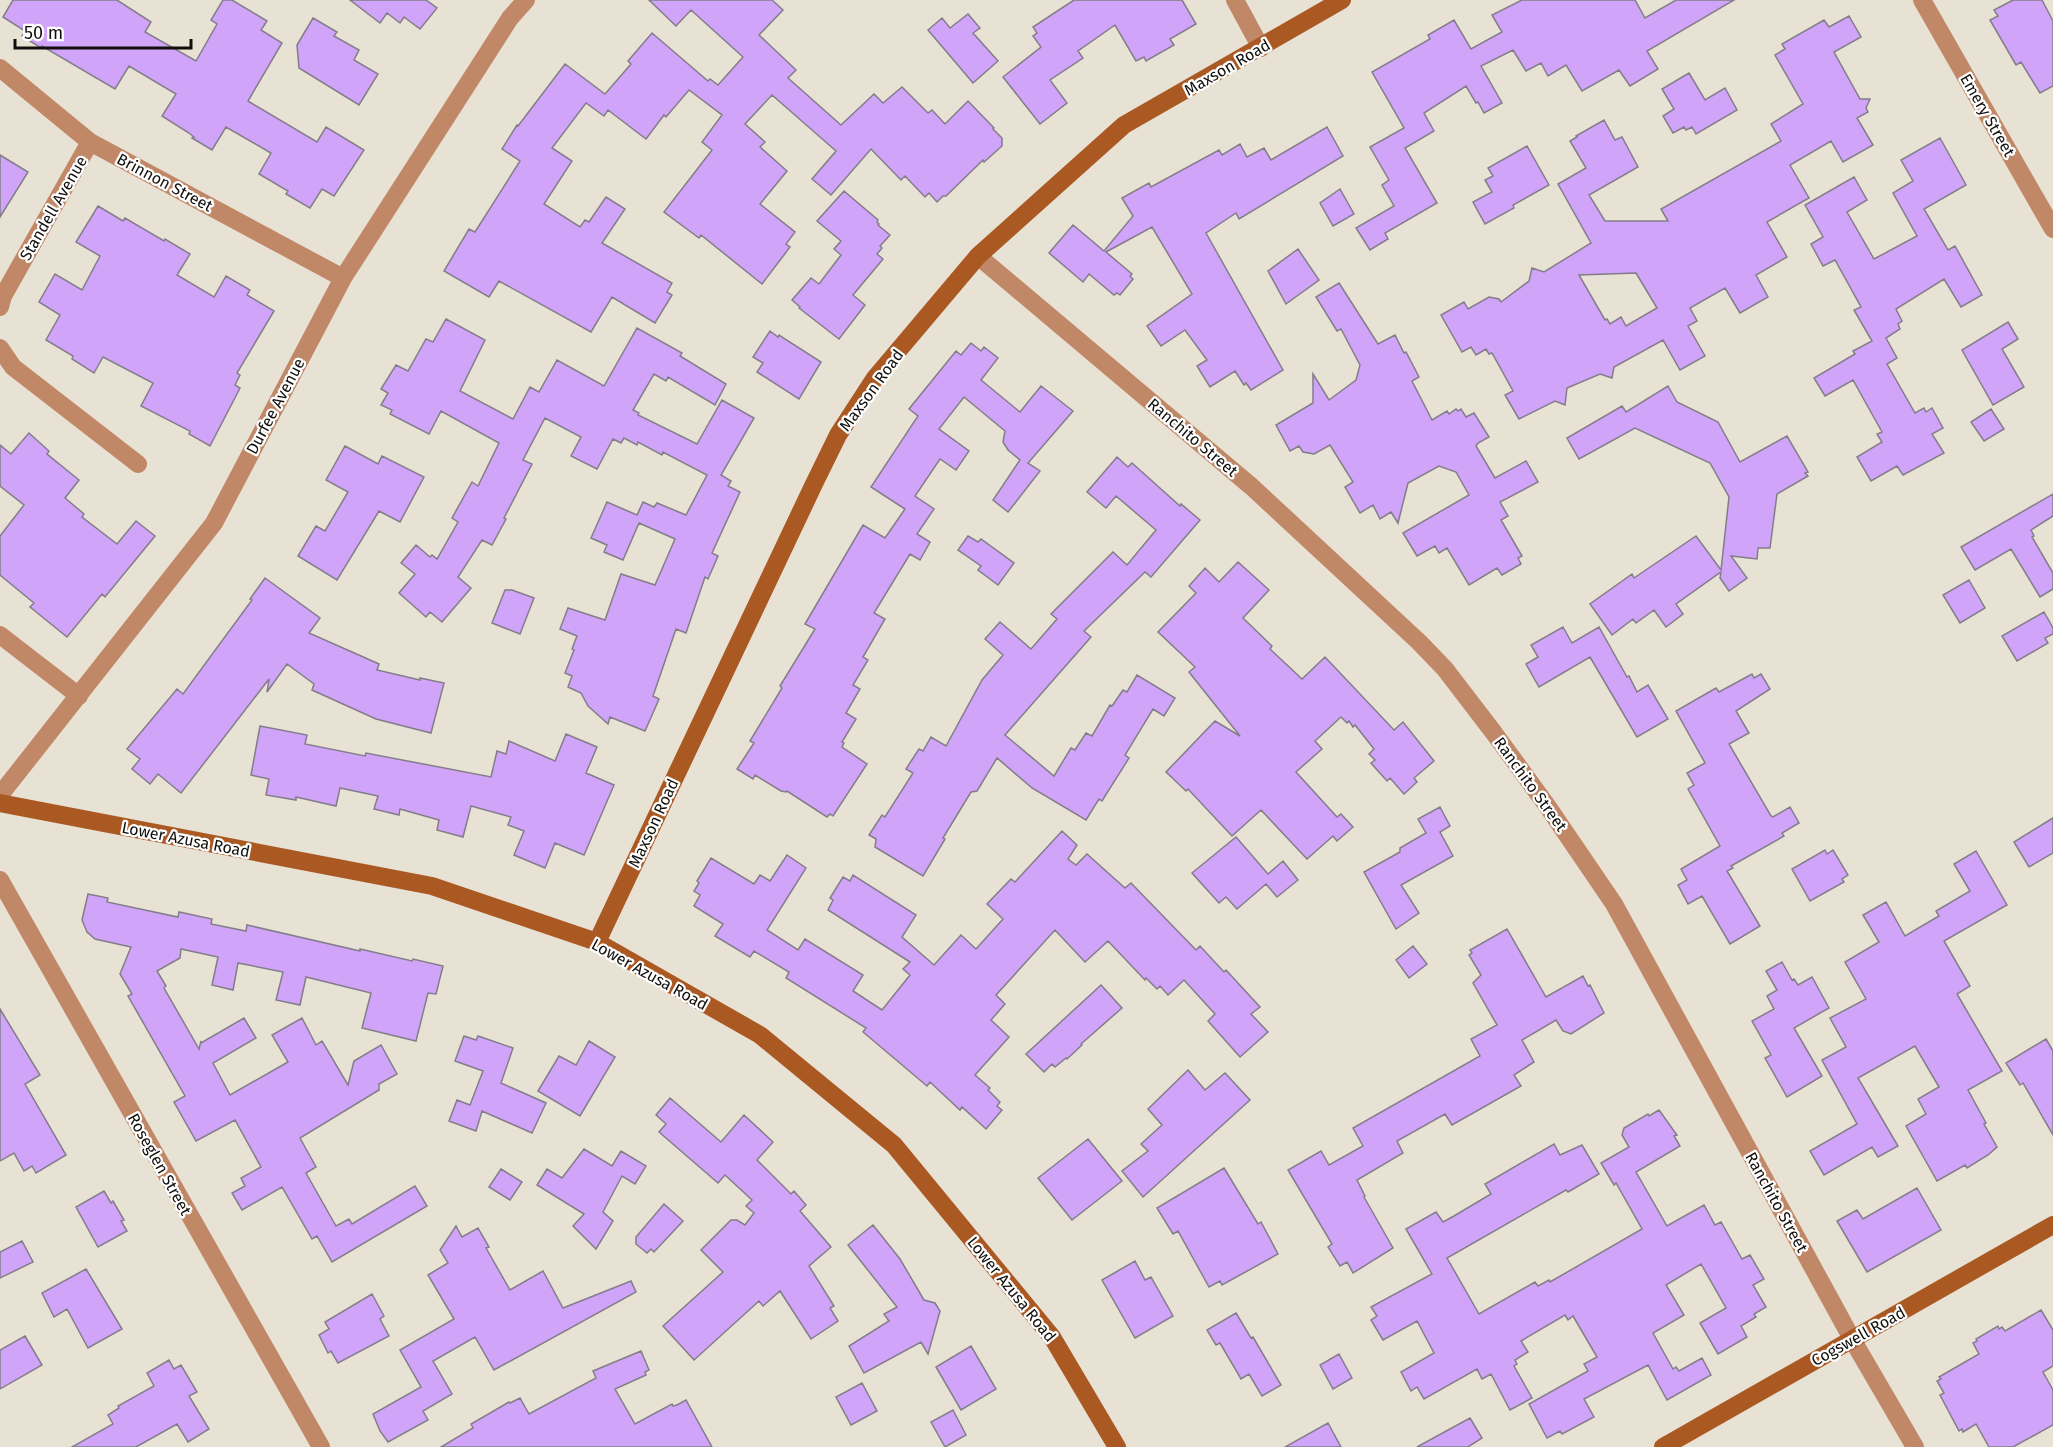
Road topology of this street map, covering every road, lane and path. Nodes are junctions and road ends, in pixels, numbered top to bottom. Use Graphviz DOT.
graph roads {
  1 [pos="526,0"];
  2 [pos="1235,0"];
  3 [pos="1342,0"];
  4 [pos="1922,0"];
  5 [pos="1261,48"];
  6 [pos="0,68"];
  7 [pos="90,142"];
  8 [pos="2053,229"];
  9 [pos="978,256"];
  10 [pos="343,279"];
  11 [pos="0,307"];
  12 [pos="0,348"];
  13 [pos="138,464"];
  14 [pos="0,635"];
  15 [pos="79,696"];
  16 [pos="0,795"];
  17 [pos="0,803"];
  18 [pos="0,880"];
  19 [pos="597,942"];
  20 [pos="2053,1226"];
  21 [pos="1852,1339"];
  22 [pos="321,1447"];
  23 [pos="1117,1447"];
  24 [pos="1663,1447"];
  25 [pos="1915,1447"];
  1 -- 10 [label="street, Durfee Avenue"];
  2 -- 5 [label="street"];
  3 -- 5 [label="street, Maxson Road"];
  4 -- 8 [label="street, Emery Street"];
  5 -- 9 [label="street, Maxson Road"];
  6 -- 7 [label="street, Brinnon Street"];
  7 -- 10 [label="street, Brinnon Street"];
  7 -- 11 [label="street, Standell Avenue"];
  9 -- 19 [label="street, Maxson Road"];
  9 -- 21 [label="street, Ranchito Street"];
  10 -- 15 [label="street, Durfee Avenue"];
  12 -- 13 [label="street"];
  14 -- 15 [label="street"];
  15 -- 16 [label="street, Durfee Avenue"];
  17 -- 19 [label="street, Lower Azusa Road"];
  18 -- 22 [label="street, Roseglen Street"];
  19 -- 23 [label="street, Lower Azusa Road"];
  20 -- 21 [label="street, Cogswell Road"];
  21 -- 24 [label="street, Cogswell Road"];
  21 -- 25 [label="street, Ranchito Street"];
}
